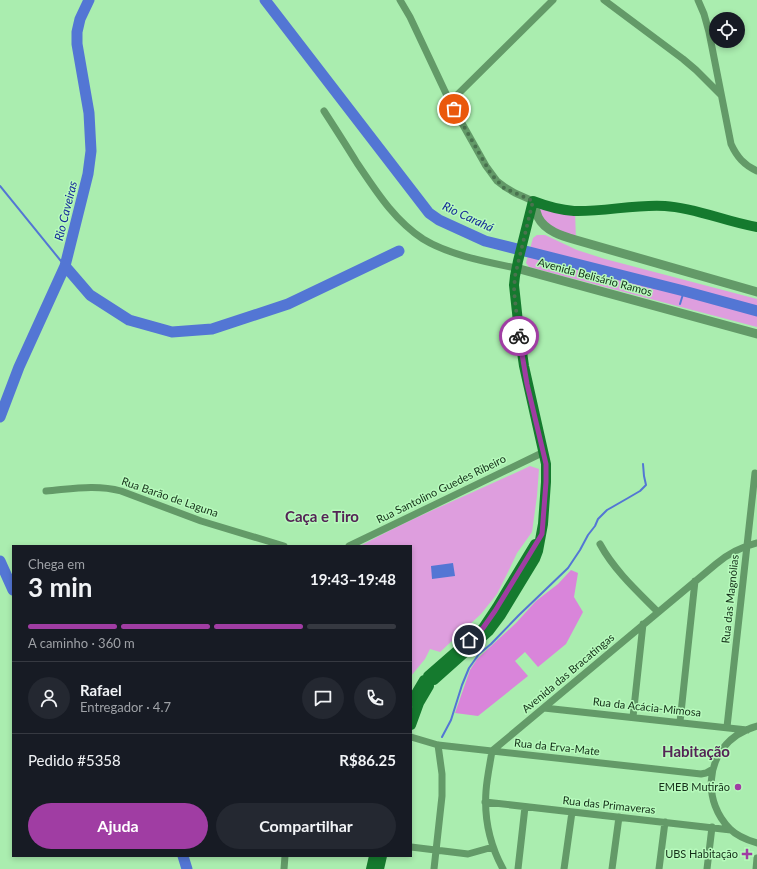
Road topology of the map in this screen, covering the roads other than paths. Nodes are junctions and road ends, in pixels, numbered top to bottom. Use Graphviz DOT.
graph roads {
  1 [pos="400,0"];
  2 [pos="553,0"];
  3 [pos="604,0"];
  4 [pos="698,0"];
  5 [pos="721,95"];
  6 [pos="450,102"];
  7 [pos="324,111"];
  8 [pos="757,171"];
  9 [pos="533,201"];
  10 [pos="757,227"];
  11 [pos="517,265"];
  12 [pos="757,292"];
  13 [pos="757,334"];
  14 [pos="544,452"];
  15 [pos="755,473"];
  16 [pos="46,491"];
  17 [pos="757,543"];
  18 [pos="600,544"];
  19 [pos="281,545"];
  20 [pos="351,545"];
  21 [pos="747,545"];
  22 [pos="695,581"];
  23 [pos="658,612"];
  24 [pos="644,624"];
  25 [pos="429,681"];
  26 [pos="412,701"];
  27 [pos="544,708"];
  28 [pos="633,717"];
  29 [pos="412,722"];
  30 [pos="680,722"];
  31 [pos="757,726"];
  32 [pos="727,727"];
  33 [pos="747,730"];
  34 [pos="412,737"];
  35 [pos="438,745"];
  36 [pos="492,751"];
  37 [pos="713,769"];
  38 [pos="701,774"];
  39 [pos="711,781"];
  40 [pos="485,802"];
  41 [pos="525,807"];
  42 [pos="572,812"];
  43 [pos="619,817"];
  44 [pos="665,822"];
  45 [pos="712,827"];
  46 [pos="731,830"];
  47 [pos="757,843"];
  48 [pos="412,847"];
  49 [pos="493,847"];
  50 [pos="436,850"];
  51 [pos="285,857"];
  52 [pos="374,857"];
  53 [pos="382,857"];
  54 [pos="757,858"];
  55 [pos="284,869"];
  56 [pos="371,869"];
  57 [pos="379,869"];
  58 [pos="434,869"];
  59 [pos="503,869"];
  60 [pos="518,869"];
  61 [pos="564,869"];
  62 [pos="612,869"];
  63 [pos="659,869"];
  64 [pos="707,869"];
  65 [pos="756,869"];
  1 -- 6 [label="street"];
  2 -- 6 [label="street"];
  3 -- 5 [label="street"];
  4 -- 5 [label="street"];
  5 -- 8 [label="street"];
  6 -- 9 [label="street"];
  7 -- 11 [label="street, Avenida Belisário Ramos"];
  9 -- 10 [label="main road"];
  9 -- 11 [label="main road"];
  9 -- 12 [label="street"];
  11 -- 13 [label="street, Avenida Belisário Ramos"];
  11 -- 14 [label="main road"];
  14 -- 20 [label="street, Rua Santolino Guedes Ribeiro"];
  14 -- 25 [label="main road"];
  15 -- 21 [label="street, Rua das Magnólias"];
  16 -- 19 [label="street, Rua Barão de Laguna"];
  17 -- 21 [label="street, Avenida das Bracatingas"];
  18 -- 23 [label="street"];
  21 -- 22 [label="street, Avenida das Bracatingas"];
  21 -- 32 [label="street, Rua das Magnólias"];
  22 -- 23 [label="street, Avenida das Bracatingas"];
  22 -- 30 [label="street"];
  23 -- 24 [label="street, Avenida das Bracatingas"];
  24 -- 27 [label="street, Avenida das Bracatingas"];
  24 -- 28 [label="street"];
  25 -- 26 [label="main road"];
  25 -- 29 [label="main road"];
  27 -- 28 [label="street, Rua da Acácia-Mimosa"];
  27 -- 36 [label="street, Avenida das Bracatingas"];
  28 -- 30 [label="street, Rua da Acácia-Mimosa"];
  30 -- 32 [label="street, Rua da Acácia-Mimosa"];
  31 -- 33 [label="street"];
  32 -- 33 [label="street, Rua da Acácia-Mimosa"];
  33 -- 37 [label="street"];
  34 -- 35 [label="street, Rua da Erva-Mate"];
  35 -- 36 [label="street, Rua da Erva-Mate"];
  35 -- 50 [label="street"];
  36 -- 38 [label="street, Rua da Erva-Mate"];
  36 -- 40 [label="street"];
  37 -- 38 [label="street, Rua da Erva-Mate"];
  37 -- 39 [label="street"];
  38 -- 39 [label="street, Rua da Erva-Mate"];
  39 -- 46 [label="street"];
  40 -- 41 [label="street, Rua das Primaveras"];
  40 -- 49 [label="street"];
  41 -- 42 [label="street, Rua das Primaveras"];
  41 -- 60 [label="street"];
  42 -- 43 [label="street, Rua das Primaveras"];
  42 -- 61 [label="street"];
  43 -- 44 [label="street, Rua das Primaveras"];
  43 -- 62 [label="street"];
  44 -- 45 [label="street, Rua das Primaveras"];
  44 -- 63 [label="street"];
  45 -- 46 [label="street, Rua das Primaveras"];
  45 -- 64 [label="street"];
  46 -- 47 [label="street"];
  48 -- 50 [label="street"];
  49 -- 50 [label="street"];
  49 -- 59 [label="street"];
  50 -- 58 [label="street"];
  51 -- 55 [label="street"];
  52 -- 56 [label="main road"];
  53 -- 57 [label="main road"];
  54 -- 65 [label="street"];
}
